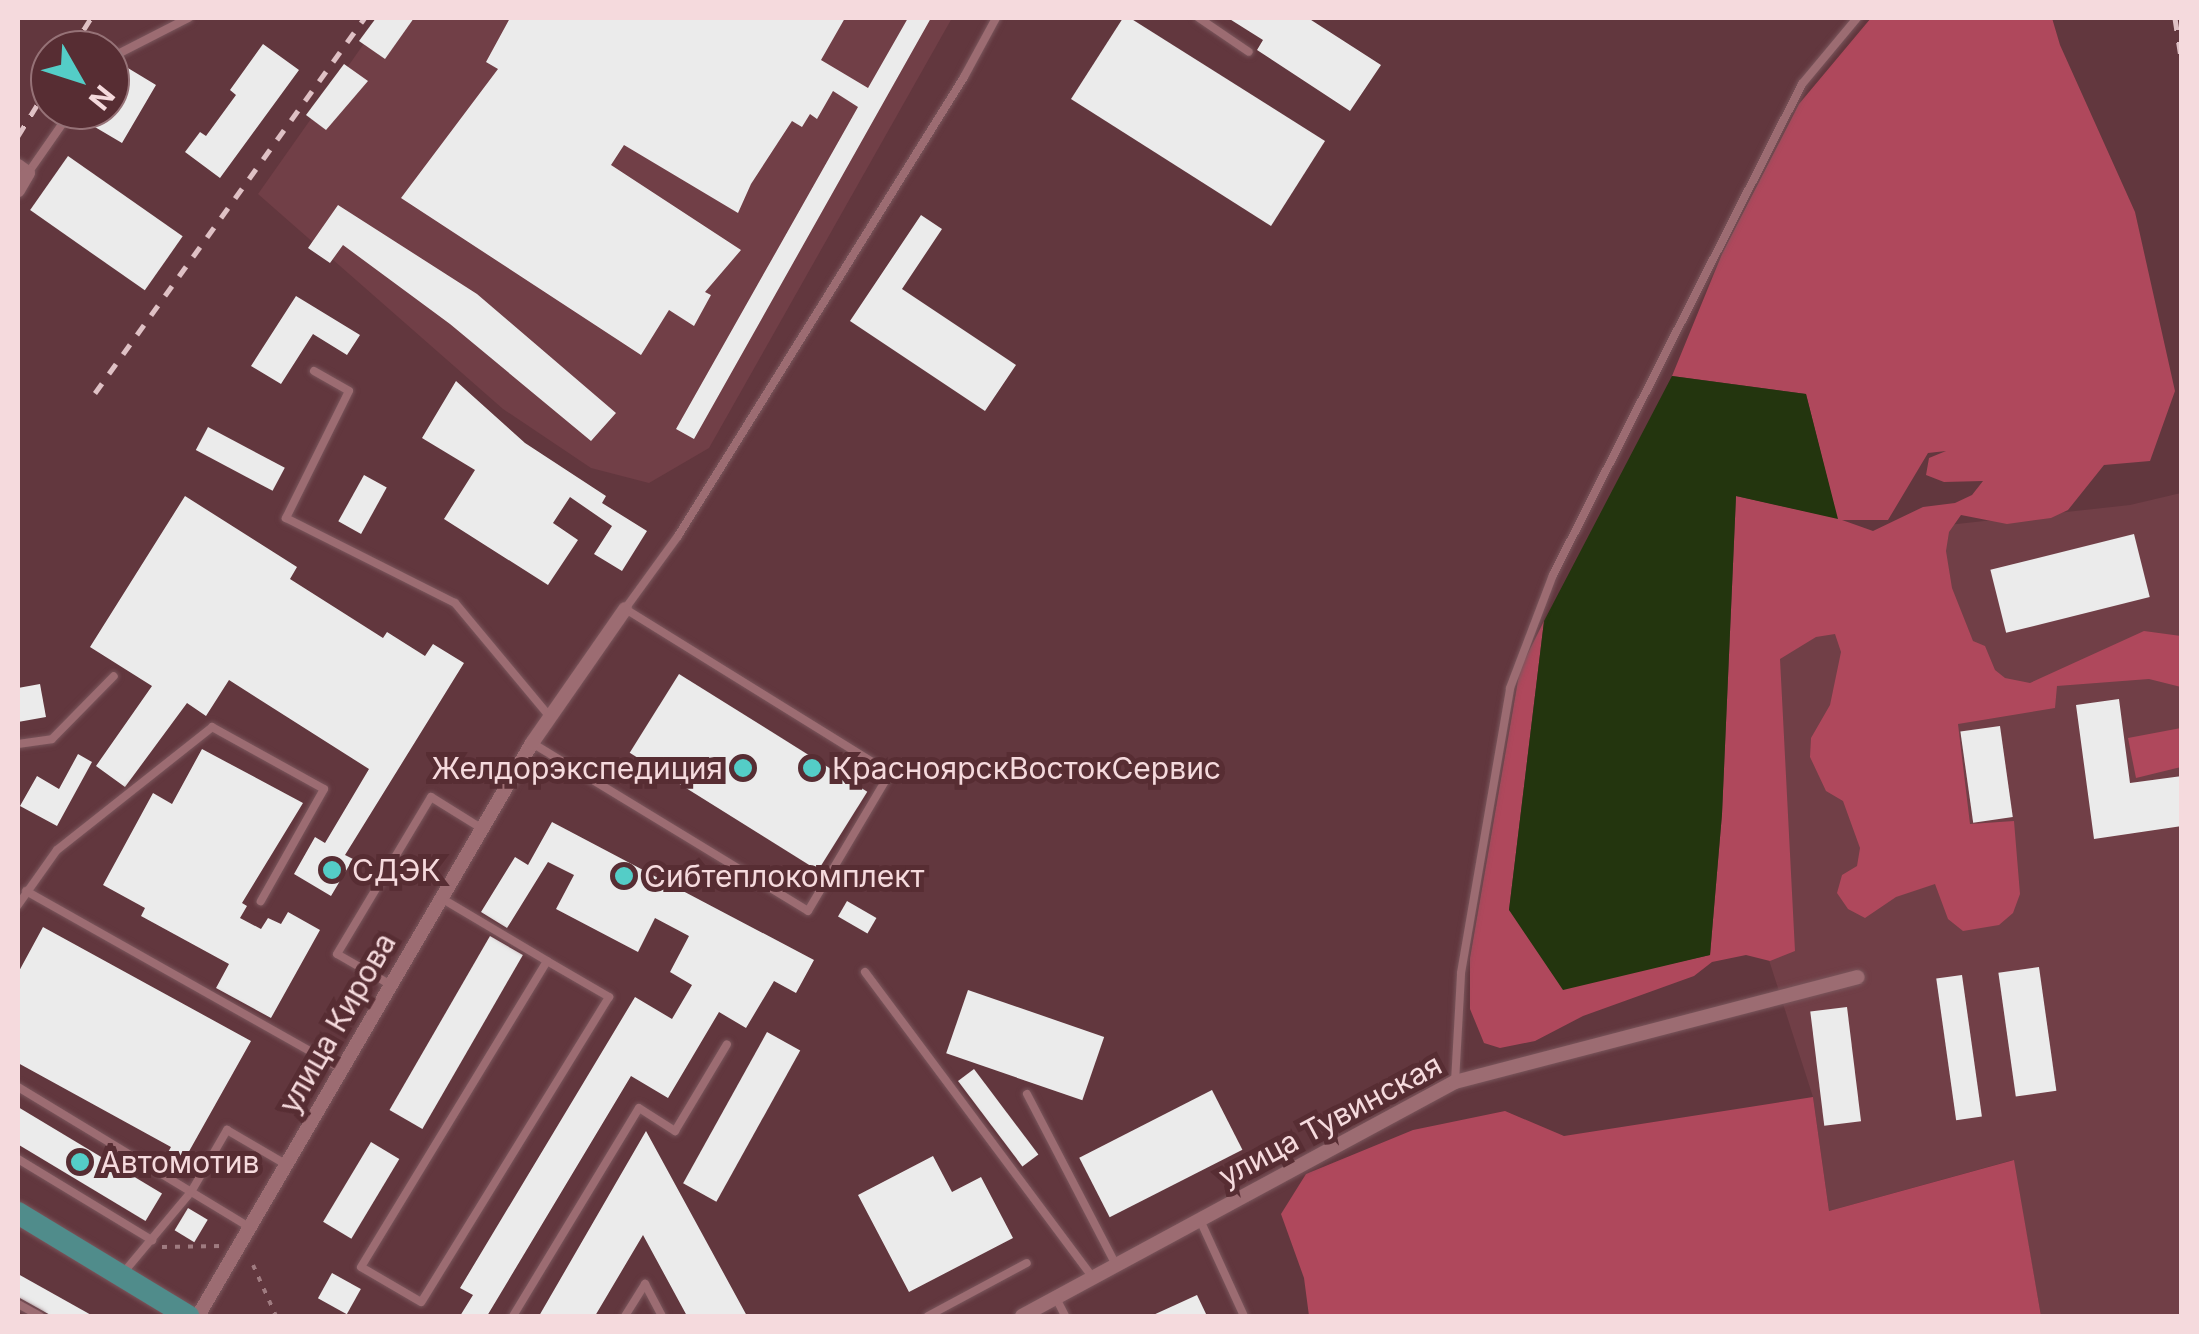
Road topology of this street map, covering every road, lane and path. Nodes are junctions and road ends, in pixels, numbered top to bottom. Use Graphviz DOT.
graph roads {
  1 [pos="188,18"];
  2 [pos="996,18"];
  3 [pos="1199,18"];
  4 [pos="1857,18"];
  5 [pos="130,48"];
  6 [pos="1249,52"];
  7 [pos="56,130"];
  8 [pos="23,170"];
  9 [pos="18,190"];
  10 [pos="314,370"];
  11 [pos="625,609"];
  12 [pos="114,676"];
  13 [pos="550,716"];
  14 [pos="532,743"];
  15 [pos="18,744"];
  16 [pos="481,828"];
  17 [pos="26,892"];
  18 [pos="441,898"];
  19 [pos="262,902"];
  20 [pos="18,905"];
  21 [pos="548,961"];
  22 [pos="865,972"];
  23 [pos="1858,977"];
  24 [pos="391,984"];
  25 [pos="727,1044"];
  26 [pos="342,1069"];
  27 [pos="1455,1082"];
  28 [pos="18,1087"];
  29 [pos="1027,1094"];
  30 [pos="18,1159"];
  31 [pos="287,1165"];
  32 [pos="191,1192"];
  33 [pos="19,1218"];
  34 [pos="1200,1220"];
  35 [pos="250,1228"];
  36 [pos="156,1243"];
  37 [pos="222,1246"];
  38 [pos="1027,1264"];
  39 [pos="253,1265"];
  40 [pos="1116,1265"];
  41 [pos="122,1276"];
  42 [pos="1093,1278"];
  43 [pos="1056,1298"];
  44 [pos="19,1308"];
  45 [pos="40,1316"];
  46 [pos="188,1316"];
  47 [pos="198,1316"];
  48 [pos="276,1316"];
  49 [pos="513,1316"];
  50 [pos="625,1316"];
  51 [pos="662,1316"];
  52 [pos="928,1316"];
  53 [pos="1022,1316"];
  54 [pos="1065,1316"];
  55 [pos="1244,1316"];
  1 -- 5 [label="lane"];
  2 -- 11 [label="lane"];
  3 -- 6 [label="lane"];
  4 -- 27 [label="lane"];
  7 -- 8 [label="lane"];
  8 -- 9 [label="street"];
  10 -- 13 [label="lane"];
  11 -- 13 [label="street, улица Кирова"];
  11 -- 14 [label="lane"];
  12 -- 15 [label="lane"];
  13 -- 14 [label="street, улица Кирова"];
  14 -- 16 [label="street, улица Кирова"];
  16 -- 18 [label="street, улица Кирова"];
  16 -- 24 [label="lane"];
  17 -- 19 [label="lane"];
  17 -- 20 [label="lane"];
  17 -- 26 [label="lane"];
  18 -- 21 [label="lane"];
  18 -- 24 [label="street, улица Кирова"];
  21 -- 21 [label="lane"];
  22 -- 42 [label="lane"];
  23 -- 27 [label="street, улица Тувинская"];
  24 -- 26 [label="street, улица Кирова"];
  25 -- 49 [label="lane"];
  26 -- 31 [label="street, улица Кирова"];
  27 -- 34 [label="street, улица Тувинская"];
  28 -- 32 [label="lane"];
  29 -- 40 [label="lane"];
  30 -- 36 [label="lane"];
  31 -- 32 [label="lane"];
  31 -- 35 [label="street, улица Кирова"];
  32 -- 35 [label="lane"];
  32 -- 36 [label="lane"];
  33 -- 41 [label="main road"];
  34 -- 40 [label="street, улица Тувинская"];
  34 -- 55 [label="lane"];
  35 -- 47 [label="street, улица Кирова"];
  36 -- 37 [label="path"];
  36 -- 41 [label="lane"];
  38 -- 52 [label="lane"];
  39 -- 48 [label="path"];
  40 -- 42 [label="street, улица Тувинская"];
  41 -- 46 [label="main road"];
  42 -- 43 [label="street, улица Тувинская"];
  43 -- 53 [label="street, улица Тувинская"];
  43 -- 54 [label="lane"];
  44 -- 45 [label="lane"];
  50 -- 51 [label="lane"];
}
